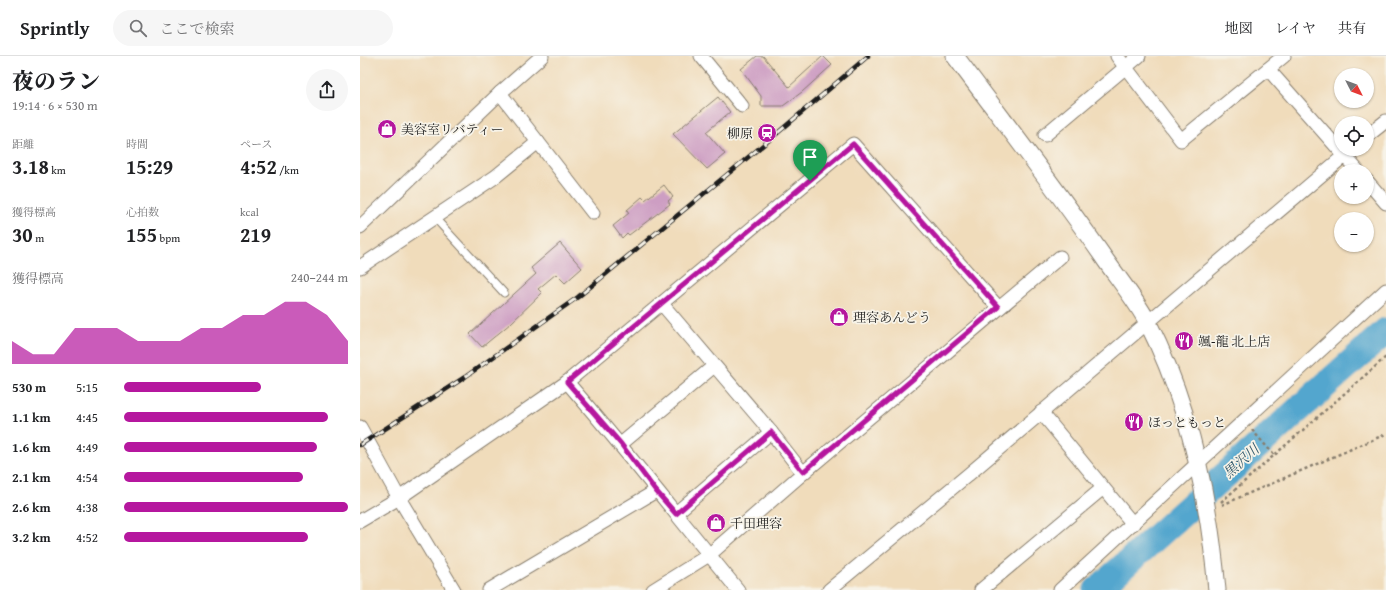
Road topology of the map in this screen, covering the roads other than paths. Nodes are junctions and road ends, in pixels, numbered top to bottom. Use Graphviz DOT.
graph roads {
  1 [pos="542,56"];
  2 [pos="701,56"];
  3 [pos="955,56"];
  4 [pos="1117,56"];
  5 [pos="1139,56"];
  6 [pos="1284,56"];
  7 [pos="1126,67"];
  8 [pos="1268,69"];
  9 [pos="500,93"];
  10 [pos="742,106"];
  11 [pos="1386,121"];
  12 [pos="1374,130"];
  13 [pos="1045,135"];
  14 [pos="1334,137"];
  15 [pos="538,142"];
  16 [pos="1343,156"];
  17 [pos="1374,189"];
  18 [pos="1386,204"];
  19 [pos="593,213"];
  20 [pos="434,217"];
  21 [pos="360,227"];
  22 [pos="1060,257"];
  23 [pos="360,267"];
  24 [pos="1386,290"];
  25 [pos="504,293"];
  26 [pos="662,304"];
  27 [pos="998,307"];
  28 [pos="1148,322"];
  29 [pos="714,366"];
  30 [pos="567,382"];
  31 [pos="1041,412"];
  32 [pos="360,427"];
  33 [pos="771,432"];
  34 [pos="621,444"];
  35 [pos="1199,466"];
  36 [pos="803,472"];
  37 [pos="1103,488"];
  38 [pos="656,491"];
  39 [pos="399,498"];
  40 [pos="676,514"];
  41 [pos="360,521"];
  42 [pos="1133,524"];
  43 [pos="710,555"];
  44 [pos="454,590"];
  45 [pos="489,590"];
  46 [pos="652,590"];
  47 [pos="738,590"];
  48 [pos="829,590"];
  49 [pos="981,590"];
  50 [pos="1060,590"];
  51 [pos="1217,590"];
  1 -- 9 [label="street"];
  2 -- 10 [label="street"];
  3 -- 28 [label="street"];
  4 -- 7 [label="street"];
  5 -- 7 [label="street"];
  6 -- 8 [label="street"];
  7 -- 8 [label="street"];
  7 -- 13 [label="street"];
  8 -- 14 [label="street"];
  9 -- 15 [label="street"];
  9 -- 21 [label="street"];
  11 -- 12 [label="street"];
  15 -- 19 [label="street"];
  15 -- 20 [label="street"];
  16 -- 28 [label="street"];
  17 -- 18 [label="street"];
  20 -- 23 [label="street"];
  20 -- 25 [label="lane"];
  22 -- 27 [label="street"];
  24 -- 35 [label="street"];
  26 -- 27 [label="street"];
  26 -- 29 [label="street"];
  26 -- 30 [label="street"];
  27 -- 36 [label="street"];
  28 -- 31 [label="street"];
  28 -- 35 [label="street"];
  29 -- 33 [label="street"];
  29 -- 34 [label="street"];
  30 -- 34 [label="street"];
  30 -- 39 [label="street"];
  31 -- 37 [label="street"];
  31 -- 48 [label="street"];
  32 -- 39 [label="street"];
  33 -- 36 [label="street"];
  33 -- 40 [label="street"];
  34 -- 38 [label="street"];
  35 -- 42 [label="street"];
  35 -- 51 [label="street"];
  36 -- 43 [label="street"];
  37 -- 42 [label="street"];
  37 -- 49 [label="street"];
  38 -- 40 [label="street"];
  38 -- 45 [label="street"];
  39 -- 41 [label="street"];
  39 -- 44 [label="street"];
  40 -- 43 [label="street"];
  42 -- 50 [label="street"];
  43 -- 46 [label="street"];
  43 -- 47 [label="street"];
}
